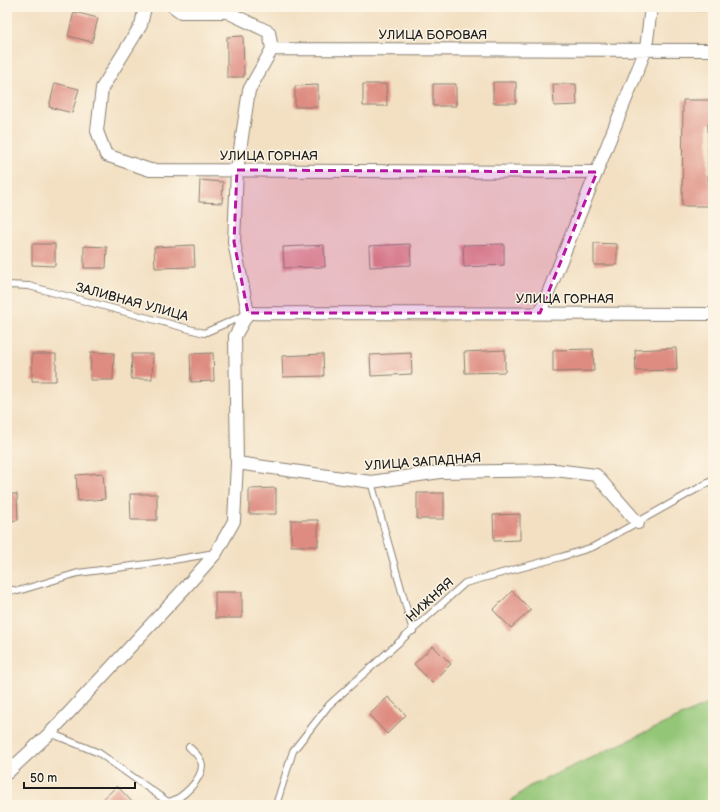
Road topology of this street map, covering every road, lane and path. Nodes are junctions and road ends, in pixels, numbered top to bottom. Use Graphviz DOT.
graph roads {
  1 [pos="145,7"];
  2 [pos="174,7"];
  3 [pos="650,7"];
  4 [pos="272,49"];
  5 [pos="646,49"];
  6 [pos="713,50"];
  7 [pos="238,170"];
  8 [pos="597,172"];
  9 [pos="7,285"];
  10 [pos="248,313"];
  11 [pos="540,313"];
  12 [pos="713,314"];
  13 [pos="237,463"];
  14 [pos="713,480"];
  15 [pos="371,482"];
  16 [pos="638,523"];
  17 [pos="216,552"];
  18 [pos="7,589"];
  19 [pos="413,631"];
  20 [pos="50,733"];
  21 [pos="189,747"];
  22 [pos="7,773"];
  23 [pos="276,805"];
  1 -- 7 [label="street, УЛИЦА ГОРНАЯ"];
  2 -- 4 [label="street"];
  3 -- 5 [label="street"];
  4 -- 5 [label="street, УЛИЦА БОРОВАЯ"];
  4 -- 7 [label="street"];
  5 -- 6 [label="street, УЛИЦА БОРОВАЯ"];
  5 -- 8 [label="street"];
  7 -- 8 [label="street, УЛИЦА ГОРНАЯ"];
  7 -- 10 [label="street"];
  8 -- 11 [label="street"];
  9 -- 10 [label="lane, ЗАЛИВНАЯ УЛИЦА"];
  10 -- 11 [label="street, УЛИЦА ГОРНАЯ"];
  10 -- 13 [label="street"];
  11 -- 12 [label="street, УЛИЦА ГОРНАЯ"];
  13 -- 15 [label="street, УЛИЦА ЗАПАДНАЯ"];
  13 -- 17 [label="street"];
  14 -- 16 [label="lane, НИЖНЯЯ"];
  15 -- 16 [label="street, УЛИЦА ЗАПАДНАЯ"];
  15 -- 19 [label="lane"];
  16 -- 19 [label="lane, НИЖНЯЯ"];
  17 -- 18 [label="lane"];
  17 -- 20 [label="street"];
  19 -- 23 [label="lane, НИЖНЯЯ"];
  20 -- 21 [label="lane"];
  20 -- 22 [label="street"];
}
